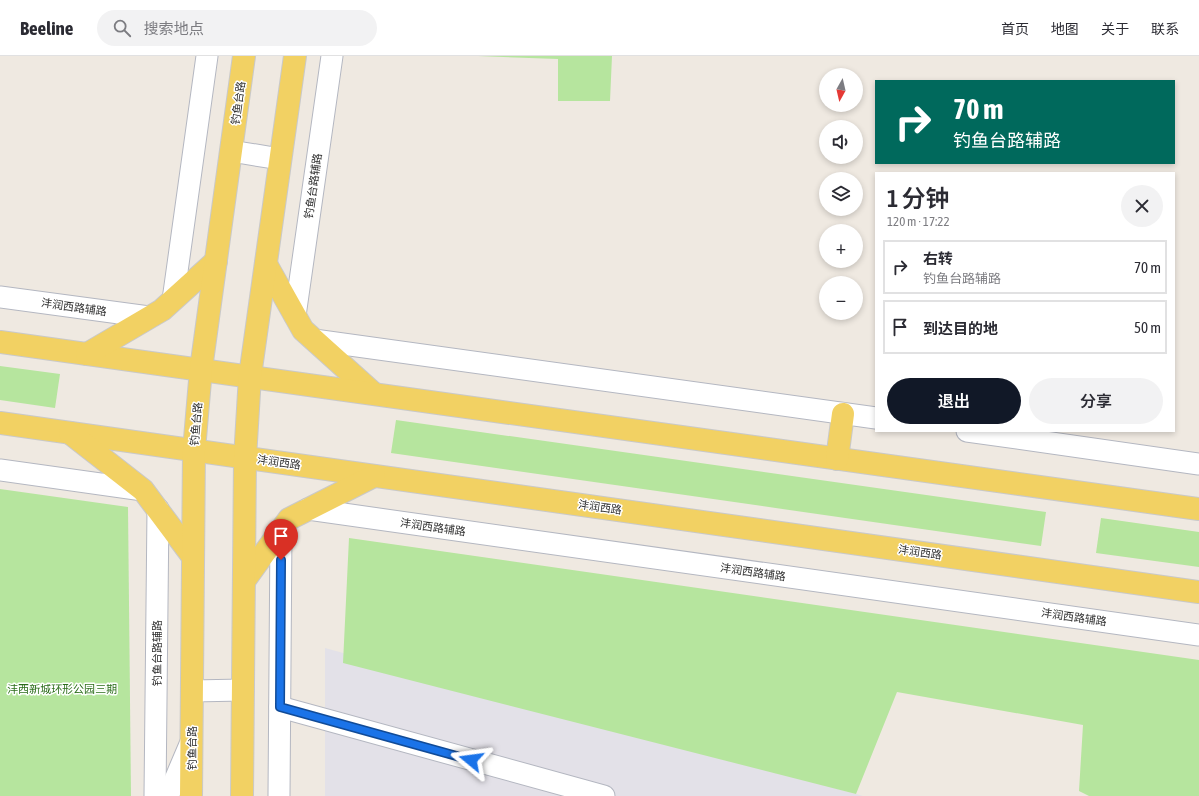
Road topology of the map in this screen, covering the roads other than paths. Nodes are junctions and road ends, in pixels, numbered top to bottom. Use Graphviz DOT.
graph roads {
  1 [pos="207,56"];
  2 [pos="244,56"];
  3 [pos="295,56"];
  4 [pos="332,56"];
  5 [pos="231,151"];
  6 [pos="280,159"];
  7 [pos="216,261"];
  8 [pos="266,264"];
  9 [pos="0,297"];
  10 [pos="173,300"];
  11 [pos="295,316"];
  12 [pos="149,317"];
  13 [pos="314,340"];
  14 [pos="0,342"];
  15 [pos="87,354"];
  16 [pos="201,370"];
  17 [pos="250,376"];
  18 [pos="373,393"];
  19 [pos="843,414"];
  20 [pos="875,418"];
  21 [pos="0,423"];
  22 [pos="974,432"];
  23 [pos="69,433"];
  24 [pos="194,450"];
  25 [pos="245,458"];
  26 [pos="837,458"];
  27 [pos="1199,464"];
  28 [pos="0,470"];
  29 [pos="374,476"];
  30 [pos="143,490"];
  31 [pos="158,509"];
  32 [pos="308,509"];
  33 [pos="1199,509"];
  34 [pos="281,530"];
  35 [pos="193,557"];
  36 [pos="244,581"];
  37 [pos="1199,592"];
  38 [pos="1199,635"];
  39 [pos="243,690"];
  40 [pos="192,691"];
  41 [pos="280,707"];
  42 [pos="192,740"];
  43 [pos="155,796"];
  44 [pos="168,796"];
  45 [pos="191,796"];
  46 [pos="242,796"];
  47 [pos="279,796"];
  48 [pos="604,796"];
  1 -- 10 [label="street"];
  2 -- 5 [label="main road, 钓鱼台路"];
  3 -- 6 [label="main road"];
  4 -- 11 [label="street, 钓鱼台路辅路"];
  5 -- 6 [label="street"];
  5 -- 7 [label="main road, 钓鱼台路"];
  6 -- 8 [label="main road"];
  7 -- 10 [label="main road"];
  7 -- 16 [label="main road, 钓鱼台路"];
  8 -- 11 [label="main road"];
  8 -- 17 [label="main road"];
  9 -- 12 [label="street, 沣润西路辅路"];
  10 -- 12 [label="main road"];
  11 -- 13 [label="main road"];
  12 -- 15 [label="main road"];
  13 -- 18 [label="main road"];
  13 -- 19 [label="street"];
  14 -- 15 [label="main road"];
  15 -- 16 [label="main road"];
  16 -- 17 [label="main road"];
  16 -- 24 [label="main road, 钓鱼台路"];
  17 -- 18 [label="main road"];
  17 -- 25 [label="main road"];
  18 -- 26 [label="main road"];
  19 -- 20 [label="street"];
  19 -- 26 [label="main road"];
  21 -- 23 [label="main road, 沣润西路"];
  22 -- 27 [label="street"];
  23 -- 24 [label="main road, 沣润西路"];
  23 -- 30 [label="main road"];
  24 -- 25 [label="main road, 沣润西路"];
  24 -- 35 [label="main road, 钓鱼台路"];
  25 -- 29 [label="main road, 沣润西路"];
  25 -- 36 [label="main road"];
  26 -- 33 [label="main road"];
  28 -- 30 [label="street"];
  29 -- 32 [label="main road"];
  29 -- 37 [label="main road, 沣润西路"];
  30 -- 31 [label="main road"];
  31 -- 35 [label="main road"];
  31 -- 43 [label="street, 钓鱼台路辅路"];
  32 -- 34 [label="main road"];
  32 -- 38 [label="street, 沣润西路辅路"];
  34 -- 36 [label="main road"];
  34 -- 41 [label="street"];
  35 -- 40 [label="main road, 钓鱼台路"];
  36 -- 39 [label="main road"];
  39 -- 40 [label="street"];
  39 -- 46 [label="main road"];
  40 -- 42 [label="main road, 钓鱼台路"];
  41 -- 47 [label="street"];
  41 -- 48 [label="street"];
  42 -- 44 [label="street"];
  42 -- 45 [label="main road, 钓鱼台路"];
}
